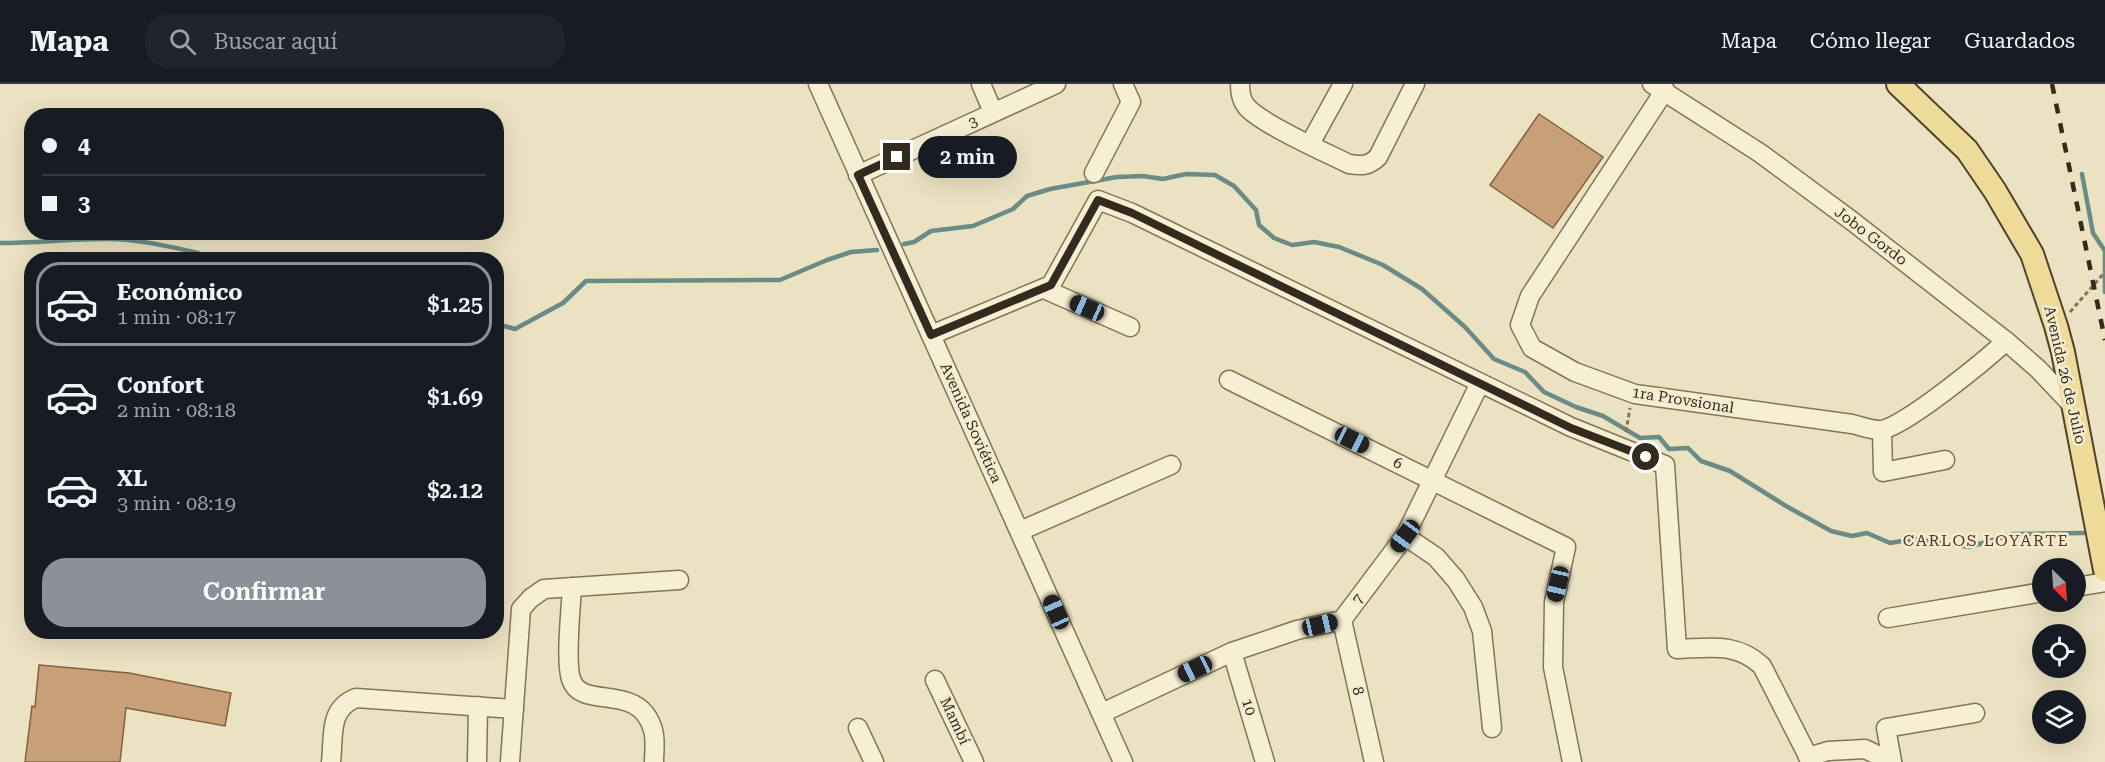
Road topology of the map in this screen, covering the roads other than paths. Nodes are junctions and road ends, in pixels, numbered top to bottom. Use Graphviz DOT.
graph roads {
  1 [pos="818,84"];
  2 [pos="981,84"];
  3 [pos="1056,84"];
  4 [pos="1123,84"];
  5 [pos="1240,84"];
  6 [pos="1343,84"];
  7 [pos="1415,84"];
  8 [pos="1898,84"];
  9 [pos="1659,87"];
  10 [pos="993,112"];
  11 [pos="1310,144"];
  12 [pos="1094,173"];
  13 [pos="858,175"];
  14 [pos="1044,289"];
  15 [pos="1130,327"];
  16 [pos="931,335"];
  17 [pos="2006,341"];
  18 [pos="1229,380"];
  19 [pos="1480,383"];
  20 [pos="2074,407"];
  21 [pos="1882,430"];
  22 [pos="1945,460"];
  23 [pos="1171,465"];
  24 [pos="1434,481"];
  25 [pos="1020,531"];
  26 [pos="1405,536"];
  27 [pos="2105,570"];
  28 [pos="679,580"];
  29 [pos="2105,582"];
  30 [pos="2086,585"];
  31 [pos="572,587"];
  32 [pos="2032,594"];
  33 [pos="1888,618"];
  34 [pos="1342,620"];
  35 [pos="1232,652"];
  36 [pos="935,680"];
  37 [pos="478,706"];
  38 [pos="514,709"];
  39 [pos="1102,713"];
  40 [pos="1975,713"];
  41 [pos="858,728"];
  42 [pos="1492,728"];
  43 [pos="1810,759"];
  44 [pos="331,762"];
  45 [pos="477,762"];
  46 [pos="510,762"];
  47 [pos="654,762"];
  48 [pos="874,762"];
  49 [pos="974,762"];
  50 [pos="1123,762"];
  51 [pos="1265,762"];
  52 [pos="1374,762"];
  53 [pos="1572,762"];
  54 [pos="1892,762"];
  1 -- 13 [label="street, Avenida Soviética"];
  2 -- 10 [label="street"];
  3 -- 10 [label="street, 3"];
  4 -- 12 [label="street"];
  5 -- 11 [label="street"];
  6 -- 11 [label="street"];
  7 -- 11 [label="street"];
  8 -- 20 [label="main road, Avenida 26 de Julio"];
  9 -- 17 [label="street, Jobo Gordo"];
  9 -- 21 [label="street, 1ra Provsional"];
  10 -- 13 [label="street, 3"];
  13 -- 16 [label="street, Avenida Soviética"];
  14 -- 15 [label="street"];
  14 -- 16 [label="street"];
  14 -- 19 [label="street"];
  16 -- 25 [label="street, Avenida Soviética"];
  17 -- 20 [label="street, Jobo Gordo"];
  17 -- 21 [label="street"];
  18 -- 24 [label="street, 6"];
  19 -- 24 [label="street, 7"];
  19 -- 43 [label="street"];
  20 -- 27 [label="main road, Avenida 26 de Julio"];
  21 -- 22 [label="street"];
  23 -- 25 [label="street"];
  24 -- 26 [label="street, 7"];
  24 -- 53 [label="street, 6"];
  25 -- 39 [label="street, Avenida Soviética"];
  26 -- 34 [label="street, 7"];
  26 -- 42 [label="street"];
  28 -- 31 [label="street"];
  29 -- 30 [label="street"];
  31 -- 38 [label="street"];
  31 -- 47 [label="street"];
  32 -- 33 [label="street"];
  34 -- 35 [label="street, 7"];
  34 -- 52 [label="street, 8"];
  35 -- 39 [label="street, 7"];
  35 -- 51 [label="street, 10"];
  36 -- 49 [label="street, Mambí"];
  37 -- 38 [label="street"];
  37 -- 44 [label="street"];
  37 -- 45 [label="street"];
  38 -- 46 [label="street"];
  39 -- 50 [label="street, Avenida Soviética"];
  40 -- 54 [label="street"];
  41 -- 48 [label="street"];
  43 -- 54 [label="street"];
}
